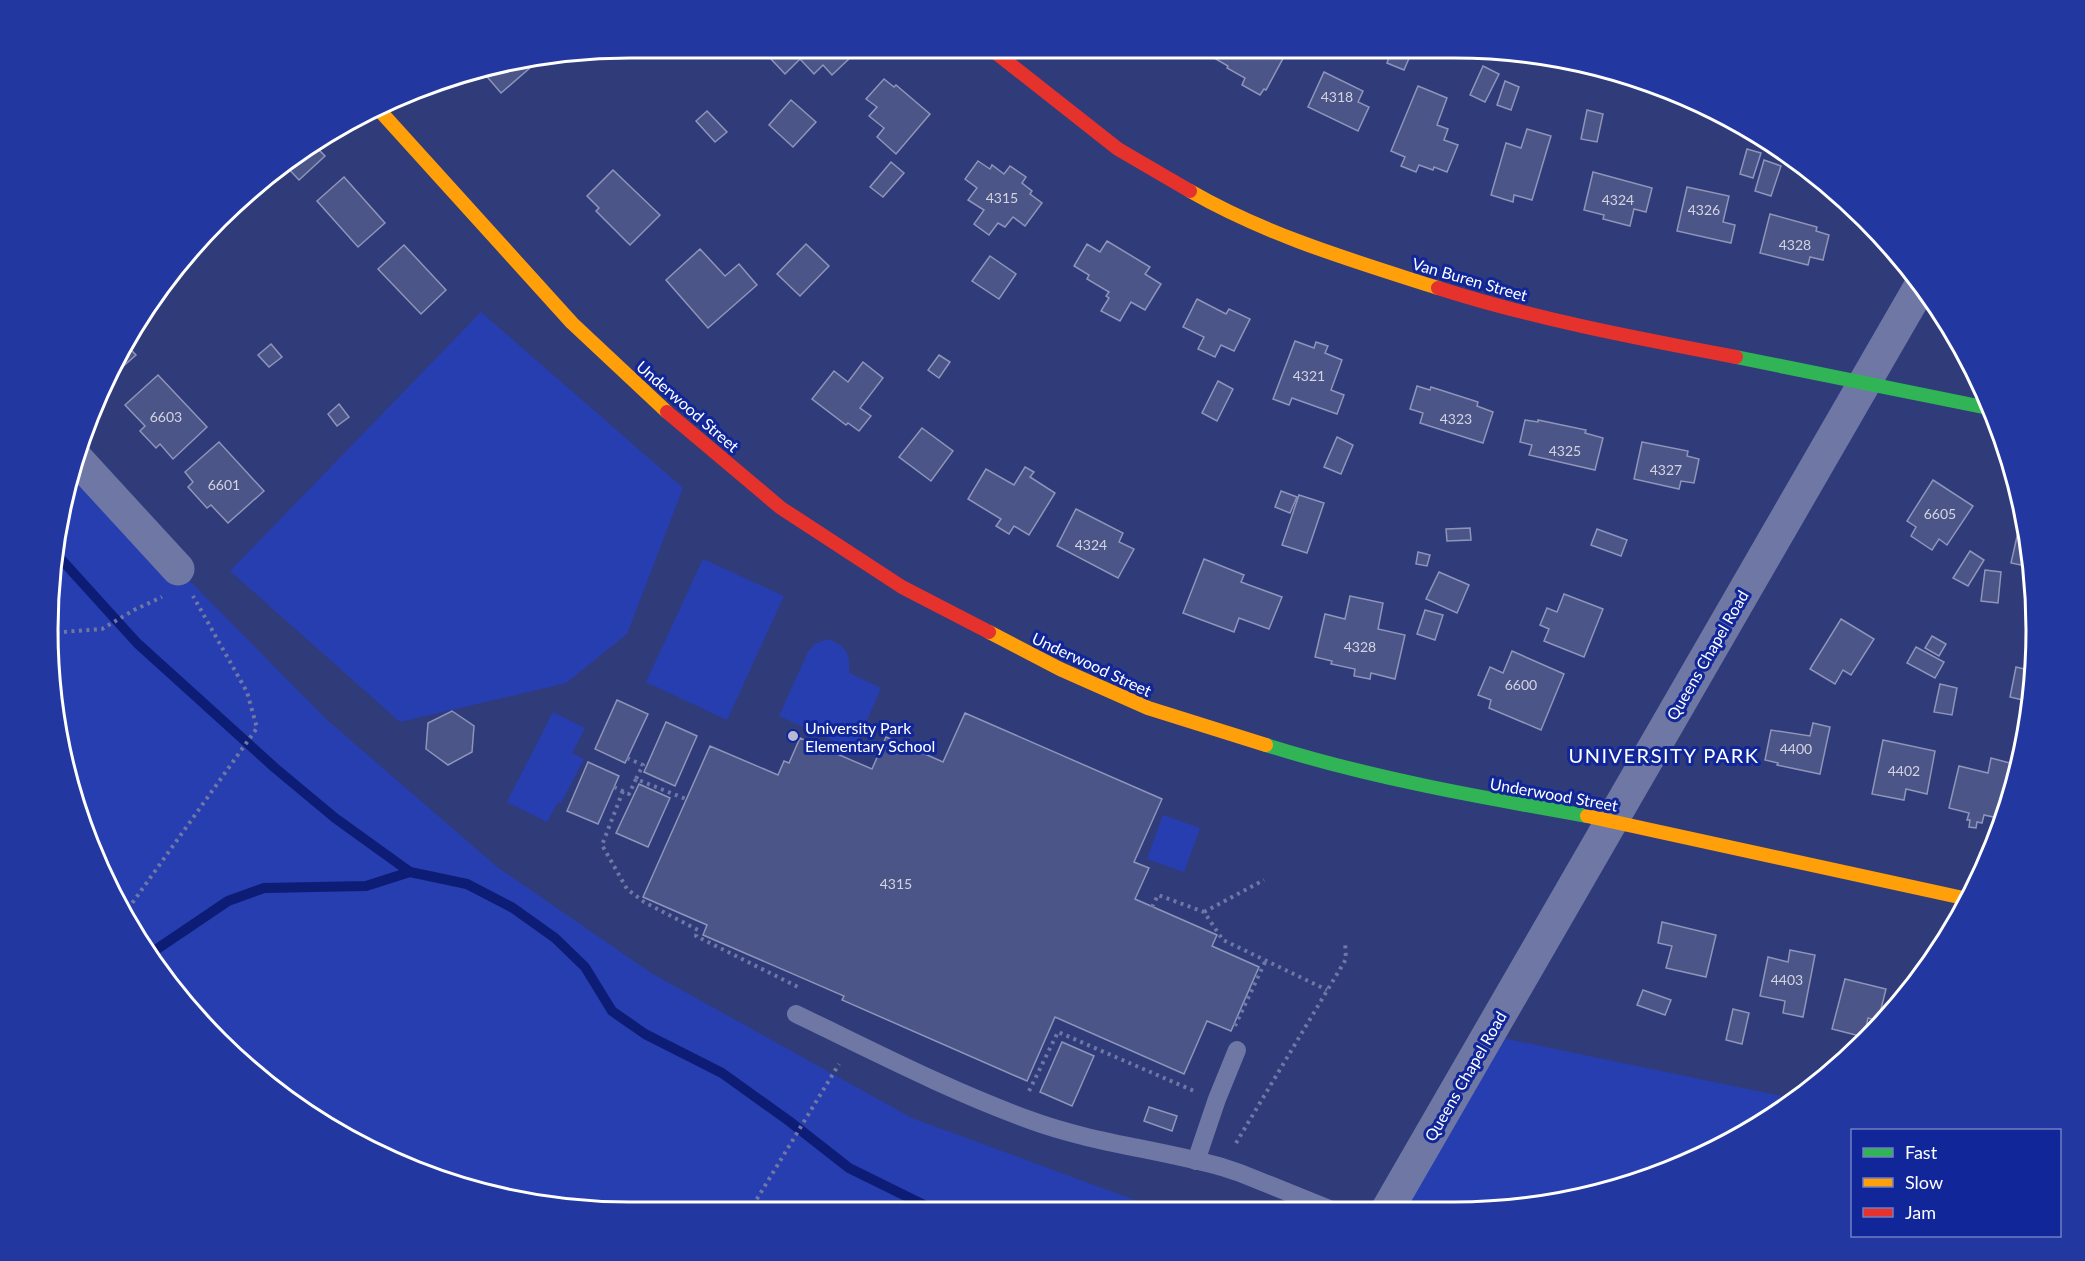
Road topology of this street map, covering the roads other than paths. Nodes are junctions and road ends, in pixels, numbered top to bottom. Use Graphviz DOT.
graph roads {
  1 [pos="1002,58"];
  2 [pos="383,115"];
  3 [pos="1916,293"];
  4 [pos="1865,382"];
  5 [pos="1981,406"];
  6 [pos="83,466"];
  7 [pos="178,569"];
  8 [pos="1612,821"];
  9 [pos="1960,897"];
  10 [pos="796,1014"];
  11 [pos="1237,1050"];
  12 [pos="1196,1161"];
  13 [pos="1312,1202"];
  14 [pos="1392,1202"];
  1 -- 4 [label="street, Van Buren Street"];
  2 -- 8 [label="street, Underwood Street"];
  3 -- 4 [label="street, Queens Chapel Road"];
  4 -- 5 [label="street, Van Buren Street"];
  4 -- 8 [label="street, Queens Chapel Road"];
  6 -- 7 [label="street"];
  8 -- 9 [label="street, Underwood Street"];
  8 -- 14 [label="street, Queens Chapel Road"];
  10 -- 12 [label="lane"];
  11 -- 12 [label="lane"];
  12 -- 13 [label="lane"];
}
